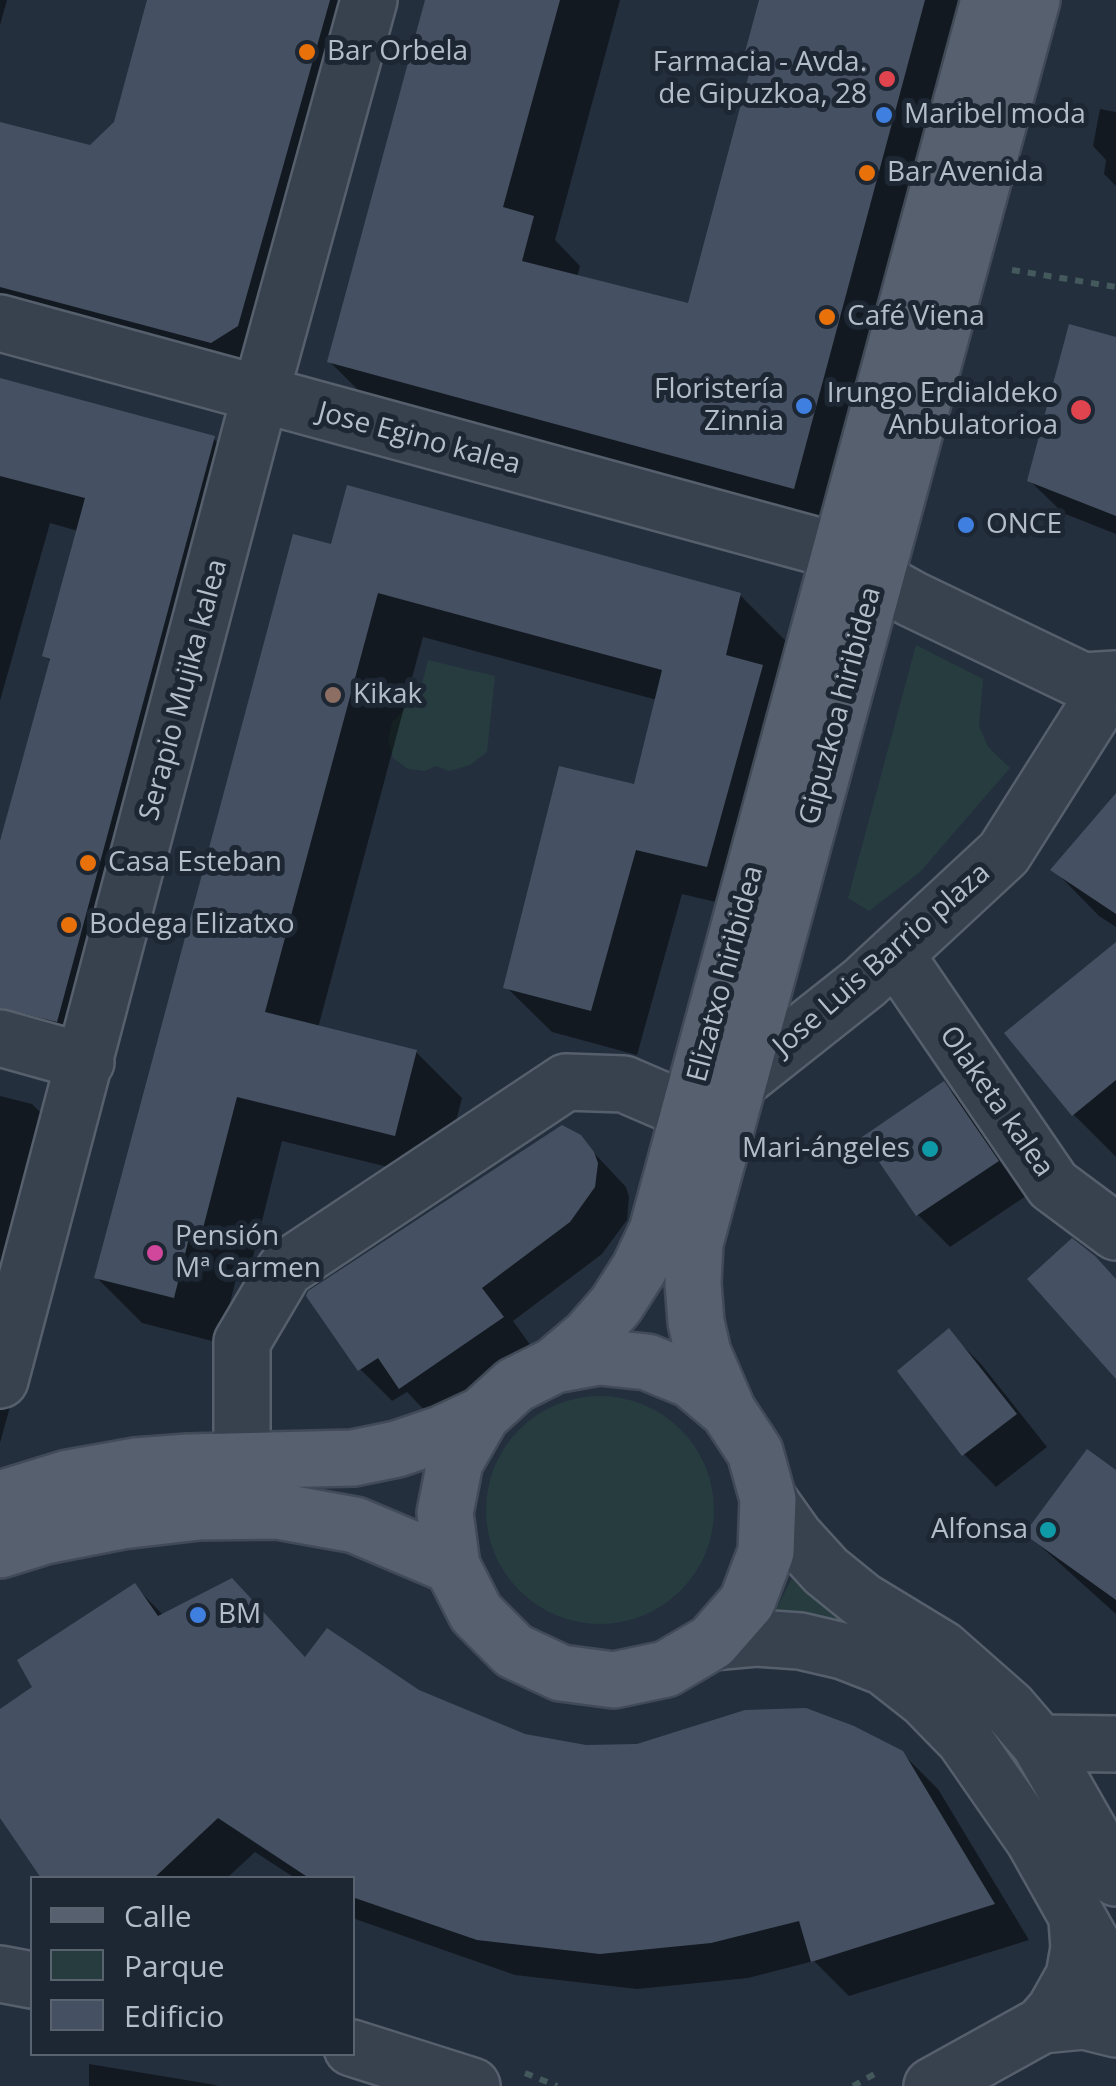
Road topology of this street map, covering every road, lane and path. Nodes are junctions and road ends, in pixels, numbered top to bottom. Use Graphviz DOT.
graph roads {
  1 [pos="369,0"];
  2 [pos="989,0"];
  3 [pos="1032,0"];
  4 [pos="962,262"];
  5 [pos="1116,287"];
  6 [pos="0,323"];
  7 [pos="260,396"];
  8 [pos="858,566"];
  9 [pos="1115,679"];
  10 [pos="895,954"];
  11 [pos="0,1038"];
  12 [pos="86,1062"];
  13 [pos="740,1082"];
  14 [pos="689,1112"];
  15 [pos="1116,1232"];
  16 [pos="555,1365"];
  17 [pos="0,1380"];
  18 [pos="728,1411"];
  19 [pos="482,1415"];
  20 [pos="242,1460"];
  21 [pos="0,1498"];
  22 [pos="768,1499"];
  23 [pos="15,1550"];
  24 [pos="452,1566"];
  25 [pos="712,1642"];
  26 [pos="1038,1742"];
  27 [pos="1116,1744"];
  28 [pos="1116,1878"];
  29 [pos="1078,1920"];
  30 [pos="0,1974"];
  31 [pos="30,1980"];
  32 [pos="1116,1986"];
  33 [pos="1042,2025"];
  34 [pos="1116,2029"];
  35 [pos="355,2049"];
  36 [pos="472,2086"];
  37 [pos="932,2086"];
  1 -- 7 [label="street, Serapio Mujika kalea"];
  2 -- 8 [label="main road, Gipuzkoa hiribidea"];
  3 -- 4 [label="main road, Gipuzkoa hiribidea"];
  4 -- 5 [label="path"];
  4 -- 8 [label="main road, Gipuzkoa hiribidea"];
  6 -- 7 [label="street, Jose Egino kalea"];
  7 -- 8 [label="street, Jose Egino kalea"];
  7 -- 12 [label="street, Serapio Mujika kalea"];
  8 -- 9 [label="street, Jose Egino kalea"];
  8 -- 13 [label="main road, Gipuzkoa hiribidea"];
  8 -- 14 [label="main road, Elizatxo hiribidea"];
  9 -- 10 [label="street, Jose Luis Barrio plaza"];
  10 -- 13 [label="street, Jose Luis Barrio plaza"];
  10 -- 15 [label="street, Olaketa kalea"];
  11 -- 12 [label="street"];
  12 -- 17 [label="street, Serapio Mujika kalea"];
  13 -- 18 [label="main road, Gipuzkoa hiribidea"];
  14 -- 16 [label="main road, Elizatxo hiribidea"];
  14 -- 20 [label="street"];
  16 -- 18 [label="main road, Elizatxo hiribidea"];
  16 -- 19 [label="main road, Elizatxo hiribidea"];
  18 -- 22 [label="main road, Elizatxo hiribidea"];
  19 -- 20 [label="main road, Elizatxo hiribidea"];
  19 -- 24 [label="main road, Elizatxo hiribidea"];
  20 -- 21 [label="main road, Elizatxo hiribidea"];
  22 -- 25 [label="main road, Elizatxo hiribidea"];
  22 -- 26 [label="street"];
  23 -- 24 [label="main road"];
  24 -- 25 [label="main road, Elizatxo hiribidea"];
  25 -- 29 [label="street"];
  26 -- 27 [label="street"];
  26 -- 28 [label="street"];
  29 -- 32 [label="street"];
  29 -- 33 [label="street"];
  30 -- 31 [label="street"];
  33 -- 34 [label="street"];
  33 -- 37 [label="street"];
  35 -- 36 [label="street"];
}
